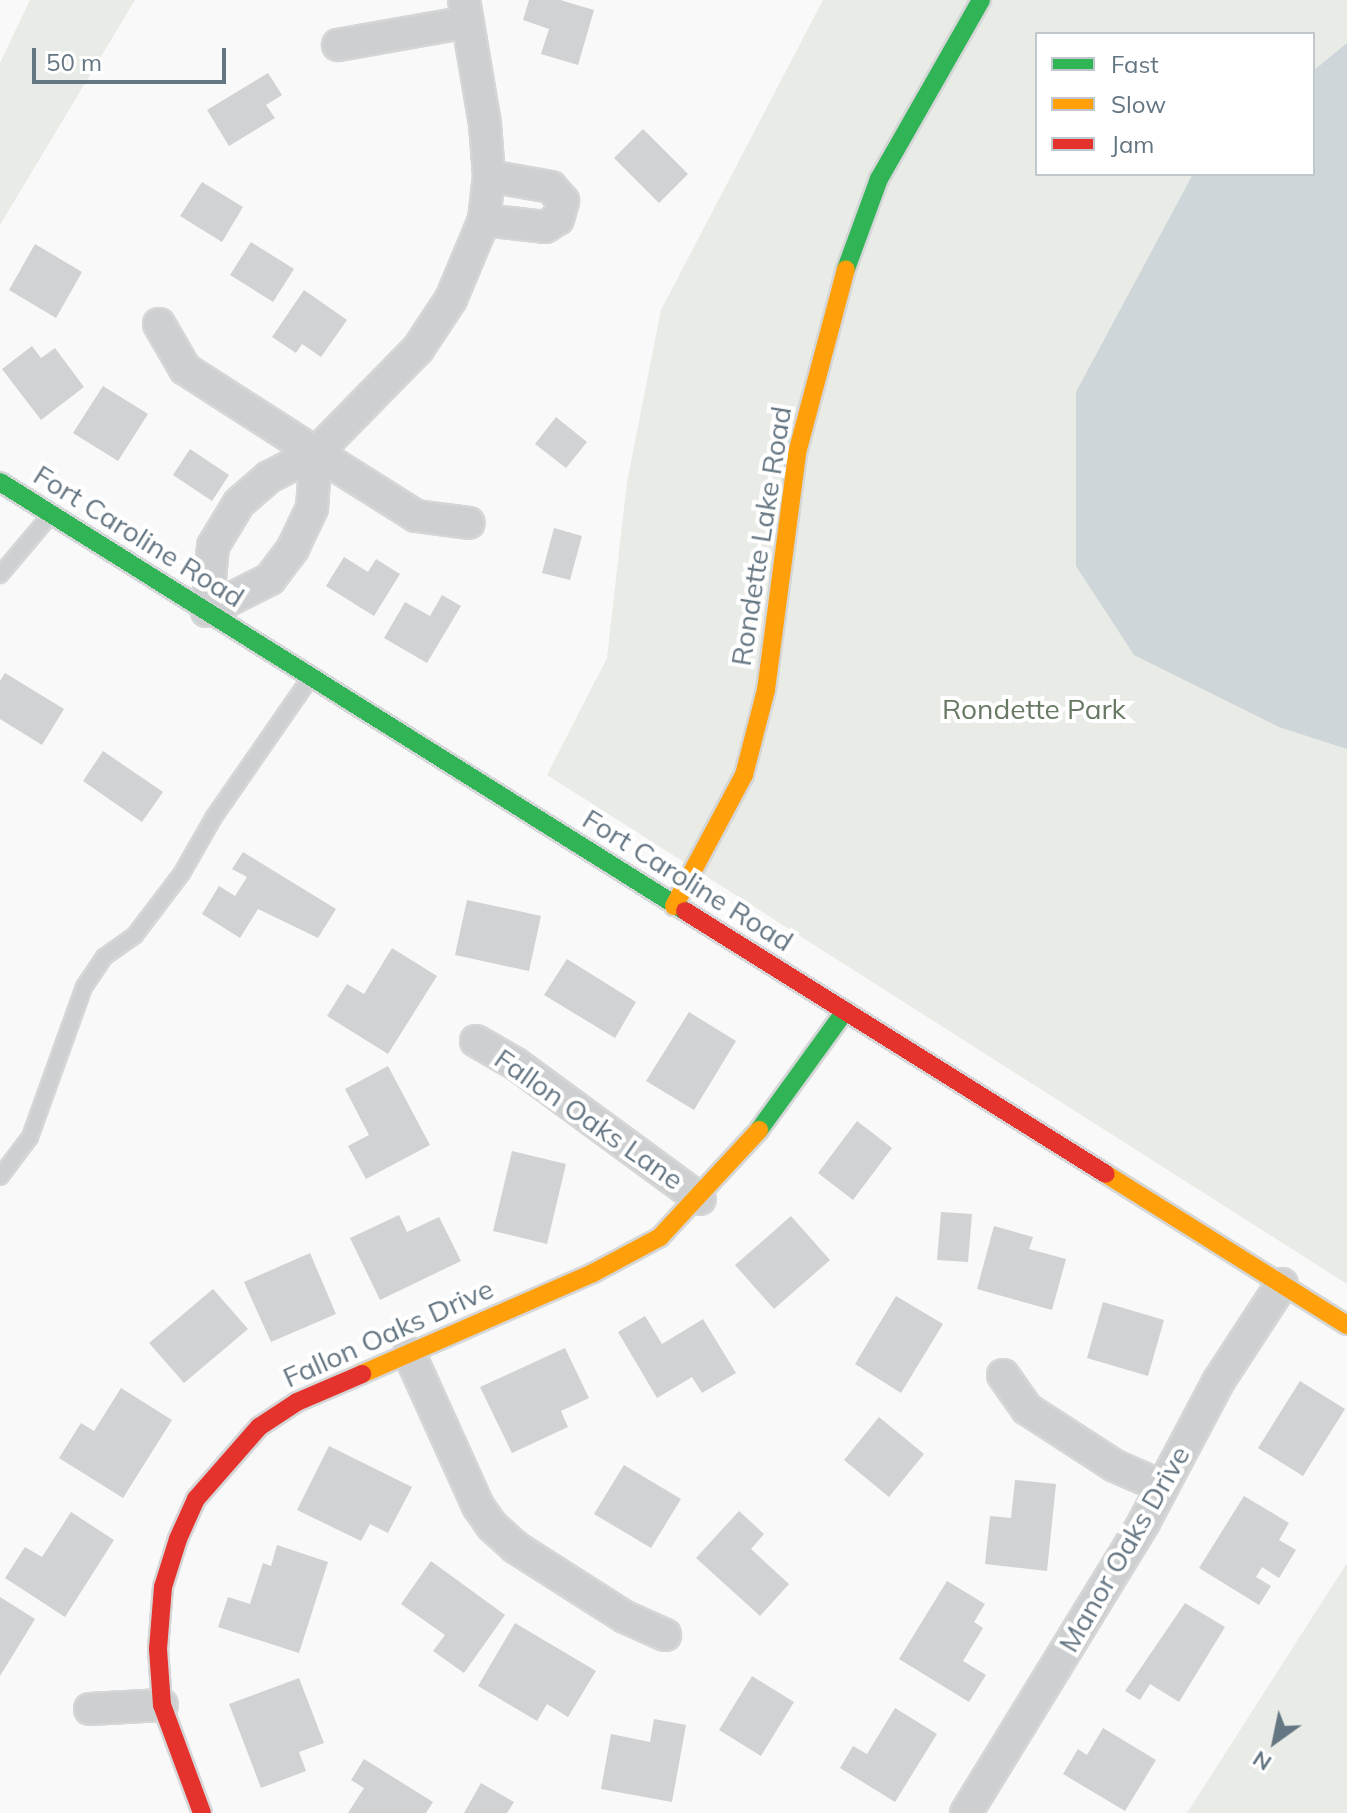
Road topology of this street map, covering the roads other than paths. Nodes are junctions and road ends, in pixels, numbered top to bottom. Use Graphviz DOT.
graph roads {
  1 [pos="981,0"];
  2 [pos="465,11"];
  3 [pos="338,45"];
  4 [pos="489,176"];
  5 [pos="484,220"];
  6 [pos="159,324"];
  7 [pos="316,453"];
  8 [pos="0,482"];
  9 [pos="51,514"];
  10 [pos="469,523"];
  11 [pos="0,575"];
  12 [pos="207,611"];
  13 [pos="311,677"];
  14 [pos="674,906"];
  15 [pos="845,1011"];
  16 [pos="476,1041"];
  17 [pos="0,1177"];
  18 [pos="700,1199"];
  19 [pos="1282,1284"];
  20 [pos="1347,1325"];
  21 [pos="409,1353"];
  22 [pos="1003,1375"];
  23 [pos="1161,1486"];
  24 [pos="665,1635"];
  25 [pos="162,1705"];
  26 [pos="90,1709"];
  27 [pos="202,1813"];
  28 [pos="966,1813"];
  1 -- 14 [label="street, Rondette Lake Road"];
  2 -- 3 [label="street"];
  2 -- 4 [label="street"];
  4 -- 5 [label="street"];
  4 -- 5 [label="street"];
  5 -- 7 [label="street"];
  6 -- 7 [label="street"];
  7 -- 10 [label="street"];
  7 -- 12 [label="street"];
  7 -- 12 [label="street"];
  8 -- 9 [label="street, Fort Caroline Road"];
  9 -- 11 [label="lane"];
  9 -- 12 [label="street, Fort Caroline Road"];
  12 -- 13 [label="street, Fort Caroline Road"];
  13 -- 14 [label="street, Fort Caroline Road"];
  13 -- 17 [label="lane"];
  14 -- 15 [label="street, Fort Caroline Road"];
  15 -- 18 [label="street, Fallon Oaks Drive"];
  15 -- 19 [label="street, Fort Caroline Road"];
  16 -- 18 [label="street, Fallon Oaks Lane"];
  18 -- 21 [label="street, Fallon Oaks Drive"];
  19 -- 20 [label="street, Fort Caroline Road"];
  19 -- 23 [label="street, Manor Oaks Drive"];
  21 -- 24 [label="street"];
  21 -- 25 [label="street, Fallon Oaks Drive"];
  22 -- 23 [label="street"];
  23 -- 28 [label="street, Manor Oaks Drive"];
  25 -- 26 [label="street"];
  25 -- 27 [label="street, Fallon Oaks Drive"];
}
